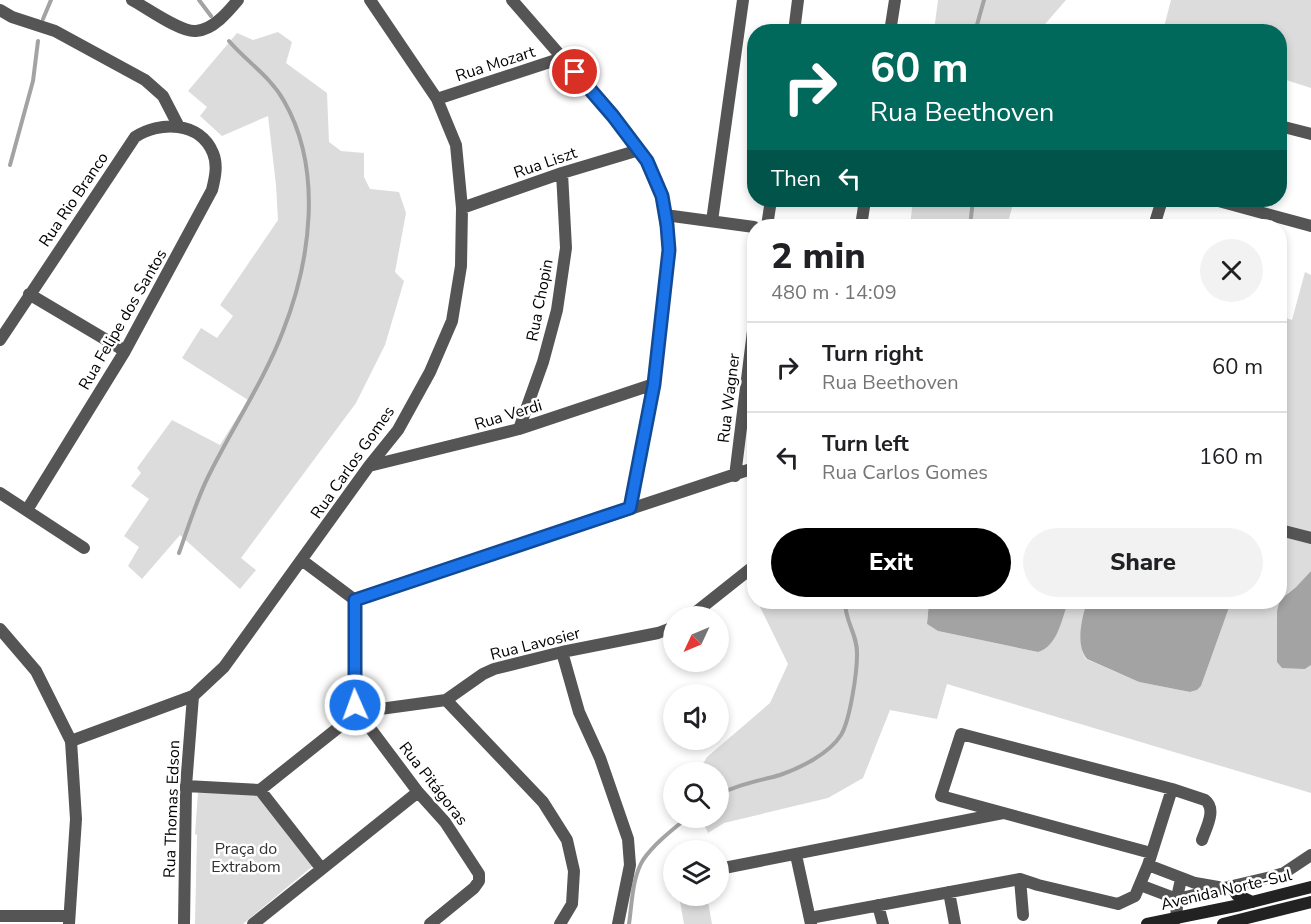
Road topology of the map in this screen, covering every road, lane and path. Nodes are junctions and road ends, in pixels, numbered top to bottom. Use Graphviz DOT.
graph roads {
  1 [pos="132,0"];
  2 [pos="238,0"];
  3 [pos="370,0"];
  4 [pos="512,0"];
  5 [pos="743,0"];
  6 [pos="798,0"];
  7 [pos="895,0"];
  8 [pos="0,10"];
  9 [pos="795,24"];
  10 [pos="891,24"];
  11 [pos="562,58"];
  12 [pos="437,99"];
  13 [pos="178,125"];
  14 [pos="1287,128"];
  15 [pos="1311,134"];
  16 [pos="639,150"];
  17 [pos="562,173"];
  18 [pos="1241,207"];
  19 [pos="462,208"];
  20 [pos="665,215"];
  21 [pos="1285,219"];
  22 [pos="1287,220"];
  23 [pos="712,221"];
  24 [pos="747,226"];
  25 [pos="1311,226"];
  26 [pos="29,294"];
  27 [pos="0,340"];
  28 [pos="125,351"];
  29 [pos="747,379"];
  30 [pos="654,384"];
  31 [pos="519,429"];
  32 [pos="369,466"];
  33 [pos="747,471"];
  34 [pos="735,476"];
  35 [pos="0,493"];
  36 [pos="630,508"];
  37 [pos="27,510"];
  38 [pos="1287,532"];
  39 [pos="1311,538"];
  40 [pos="84,548"];
  41 [pos="303,561"];
  42 [pos="747,572"];
  43 [pos="355,600"];
  44 [pos="704,606"];
  45 [pos="0,629"];
  46 [pos="663,631"];
  47 [pos="562,652"];
  48 [pos="193,696"];
  49 [pos="446,699"];
  50 [pos="358,712"];
  51 [pos="72,741"];
  52 [pos="186,786"];
  53 [pos="1172,789"];
  54 [pos="260,790"];
  55 [pos="418,792"];
  56 [pos="962,801"];
  57 [pos="1006,813"];
  58 [pos="962,822"];
  59 [pos="1202,840"];
  60 [pos="796,855"];
  61 [pos="1311,855"];
  62 [pos="1149,859"];
  63 [pos="729,867"];
  64 [pos="321,868"];
  65 [pos="1311,877"];
  66 [pos="1020,879"];
  67 [pos="1181,879"];
  68 [pos="1140,885"];
  69 [pos="1228,887"];
  70 [pos="1311,887"];
  71 [pos="949,892"];
  72 [pos="1279,895"];
  73 [pos="1178,899"];
  74 [pos="1252,902"];
  75 [pos="1311,902"];
  76 [pos="879,905"];
  77 [pos="1311,908"];
  78 [pos="1284,909"];
  79 [pos="1023,915"];
  80 [pos="0,916"];
  81 [pos="1176,919"];
  82 [pos="69,920"];
  83 [pos="267,920"];
  84 [pos="811,921"];
  85 [pos="184,924"];
  86 [pos="253,924"];
  87 [pos="430,924"];
  88 [pos="560,924"];
  89 [pos="618,924"];
  90 [pos="883,924"];
  91 [pos="955,924"];
  92 [pos="1147,924"];
  93 [pos="1223,924"];
  1 -- 2 [label="street"];
  3 -- 12 [label="street, Rua Carlos Gomes"];
  4 -- 11 [label="street"];
  5 -- 23 [label="street"];
  6 -- 9 [label="street"];
  7 -- 10 [label="street"];
  8 -- 13 [label="street"];
  11 -- 12 [label="street, Rua Mozart"];
  11 -- 16 [label="street"];
  12 -- 19 [label="street, Rua Carlos Gomes"];
  13 -- 26 [label="street, Rua Rio Branco"];
  13 -- 28 [label="street, Rua Felipe dos Santos"];
  14 -- 15 [label="street"];
  16 -- 17 [label="street, Rua Liszt"];
  16 -- 20 [label="street"];
  17 -- 19 [label="street, Rua Liszt"];
  17 -- 31 [label="street, Rua Chopin"];
  18 -- 21 [label="street"];
  19 -- 32 [label="street, Rua Carlos Gomes"];
  20 -- 23 [label="street"];
  20 -- 30 [label="street"];
  22 -- 25 [label="street"];
  23 -- 24 [label="street"];
  26 -- 27 [label="street, Rua Rio Branco"];
  26 -- 28 [label="street"];
  28 -- 37 [label="street, Rua Felipe dos Santos"];
  29 -- 34 [label="street, Rua Wagner"];
  30 -- 31 [label="street, Rua Verdi"];
  30 -- 36 [label="street"];
  31 -- 32 [label="street, Rua Verdi"];
  32 -- 41 [label="street, Rua Carlos Gomes"];
  33 -- 34 [label="street"];
  34 -- 36 [label="street"];
  35 -- 37 [label="street"];
  36 -- 43 [label="street"];
  37 -- 40 [label="street"];
  38 -- 39 [label="street"];
  41 -- 43 [label="street"];
  41 -- 48 [label="street, Rua Carlos Gomes"];
  42 -- 44 [label="street"];
  43 -- 50 [label="street, Rua Pitágoras"];
  45 -- 51 [label="street"];
  46 -- 47 [label="street, Rua Lavosier"];
  47 -- 49 [label="street, Rua Lavosier"];
  47 -- 89 [label="street"];
  48 -- 51 [label="street, Rua Carlos Gomes"];
  48 -- 52 [label="street, Rua Thomas Edson"];
  49 -- 50 [label="street, Rua Lavosier"];
  49 -- 88 [label="street"];
  50 -- 54 [label="street"];
  50 -- 55 [label="street, Rua Pitágoras"];
  51 -- 82 [label="street"];
  52 -- 54 [label="street"];
  52 -- 85 [label="street, Rua Thomas Edson"];
  53 -- 56 [label="street"];
  53 -- 59 [label="street"];
  53 -- 62 [label="street"];
  54 -- 64 [label="street"];
  55 -- 64 [label="street"];
  55 -- 87 [label="street, Rua Pitágoras"];
  56 -- 57 [label="street"];
  56 -- 58 [label="street"];
  57 -- 58 [label="street"];
  57 -- 62 [label="street"];
  58 -- 60 [label="street"];
  60 -- 63 [label="street"];
  60 -- 84 [label="street"];
  61 -- 69 [label="street"];
  62 -- 67 [label="street"];
  62 -- 68 [label="street"];
  64 -- 83 [label="street"];
  65 -- 72 [label="main road"];
  66 -- 68 [label="street"];
  66 -- 71 [label="street"];
  66 -- 79 [label="street"];
  67 -- 69 [label="street"];
  67 -- 73 [label="street"];
  68 -- 73 [label="street"];
  69 -- 73 [label="street"];
  69 -- 74 [label="main road"];
  70 -- 72 [label="main road, Avenida Norte-Sul"];
  71 -- 76 [label="street"];
  71 -- 91 [label="street"];
  72 -- 74 [label="main road, Avenida Norte-Sul"];
  73 -- 81 [label="street"];
  74 -- 81 [label="main road, Avenida Norte-Sul"];
  75 -- 78 [label="main road, Avenida Norte-Sul"];
  76 -- 84 [label="street"];
  76 -- 90 [label="street"];
  77 -- 78 [label="main road"];
  78 -- 93 [label="main road, Avenida Norte-Sul"];
  80 -- 82 [label="street"];
  81 -- 92 [label="main road, Avenida Norte-Sul"];
  83 -- 86 [label="street"];
}
